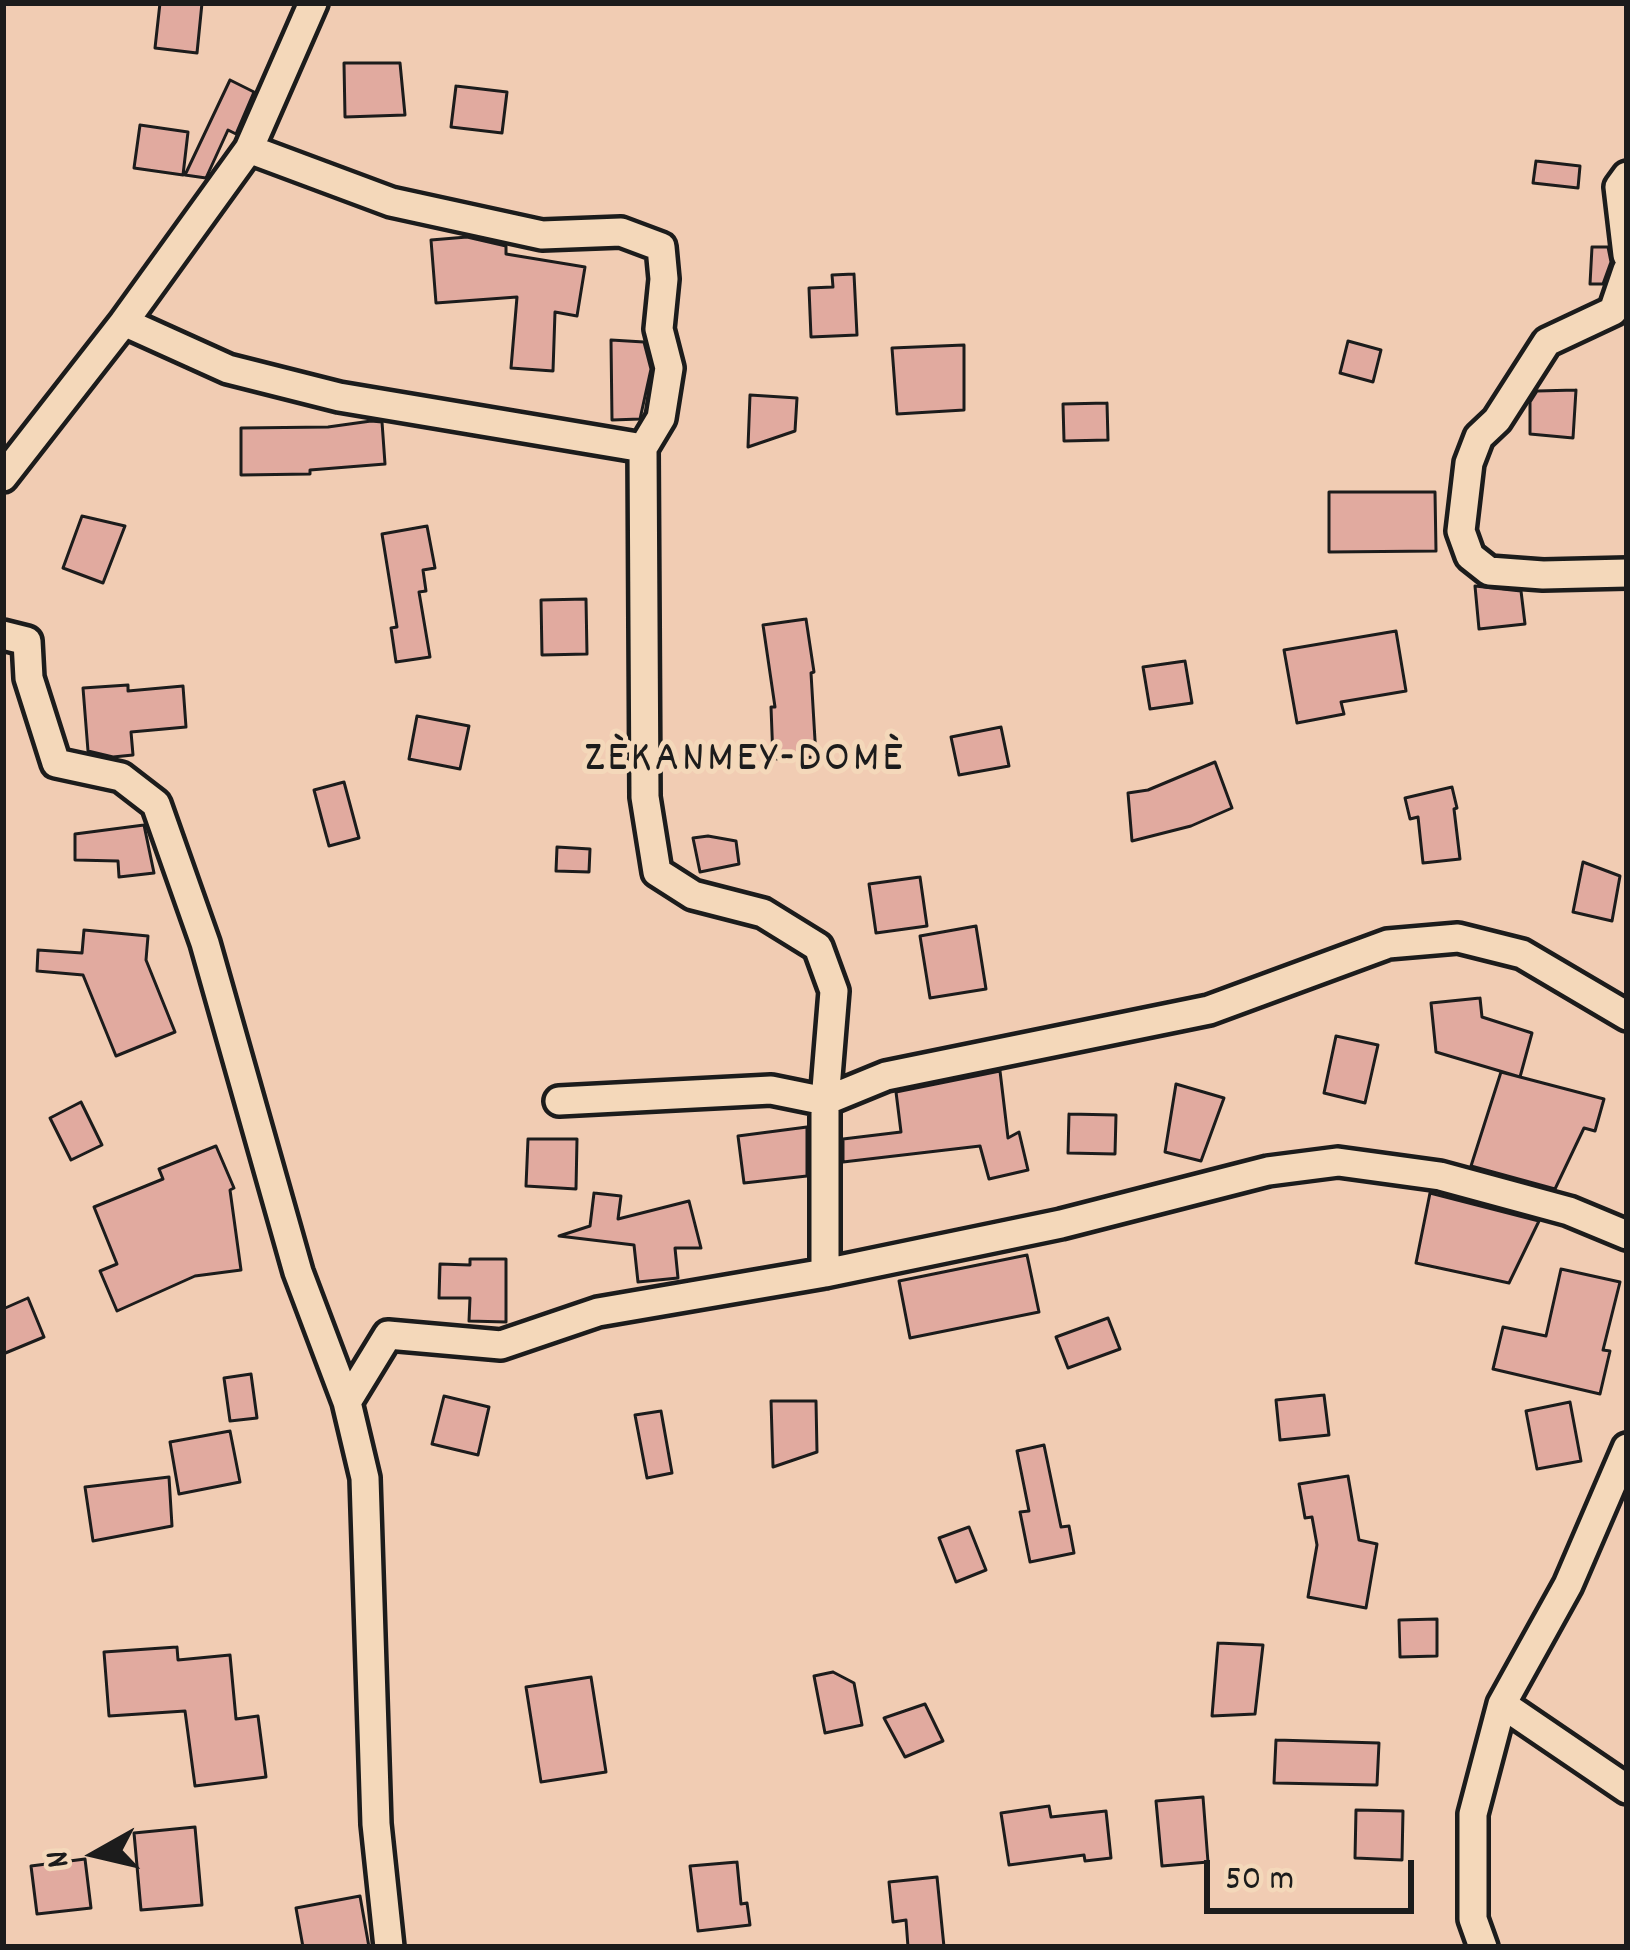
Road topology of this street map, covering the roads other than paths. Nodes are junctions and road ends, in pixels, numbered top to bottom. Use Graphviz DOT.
graph roads {
  1 [pos="313,3"];
  2 [pos="249,149"];
  3 [pos="1627,176"];
  4 [pos="1627,255"];
  5 [pos="1627,270"];
  6 [pos="124,322"];
  7 [pos="643,448"];
  8 [pos="3,477"];
  9 [pos="1627,573"];
  10 [pos="3,635"];
  11 [pos="1627,1016"];
  12 [pos="559,1101"];
  13 [pos="825,1101"];
  14 [pos="1627,1235"];
  15 [pos="825,1273"];
  16 [pos="347,1402"];
  17 [pos="1627,1448"];
  18 [pos="1502,1704"];
  19 [pos="1627,1789"];
  20 [pos="389,1947"];
  21 [pos="1483,1947"];
  1 -- 2 [label="street"];
  2 -- 6 [label="street"];
  2 -- 7 [label="street"];
  3 -- 4 [label="street"];
  5 -- 9 [label="street"];
  6 -- 7 [label="street"];
  6 -- 8 [label="street"];
  7 -- 13 [label="street"];
  10 -- 16 [label="street"];
  11 -- 13 [label="street"];
  12 -- 13 [label="street"];
  13 -- 15 [label="street"];
  14 -- 15 [label="street"];
  15 -- 16 [label="street"];
  16 -- 20 [label="street"];
  17 -- 18 [label="street"];
  18 -- 19 [label="street"];
  18 -- 21 [label="street"];
}
